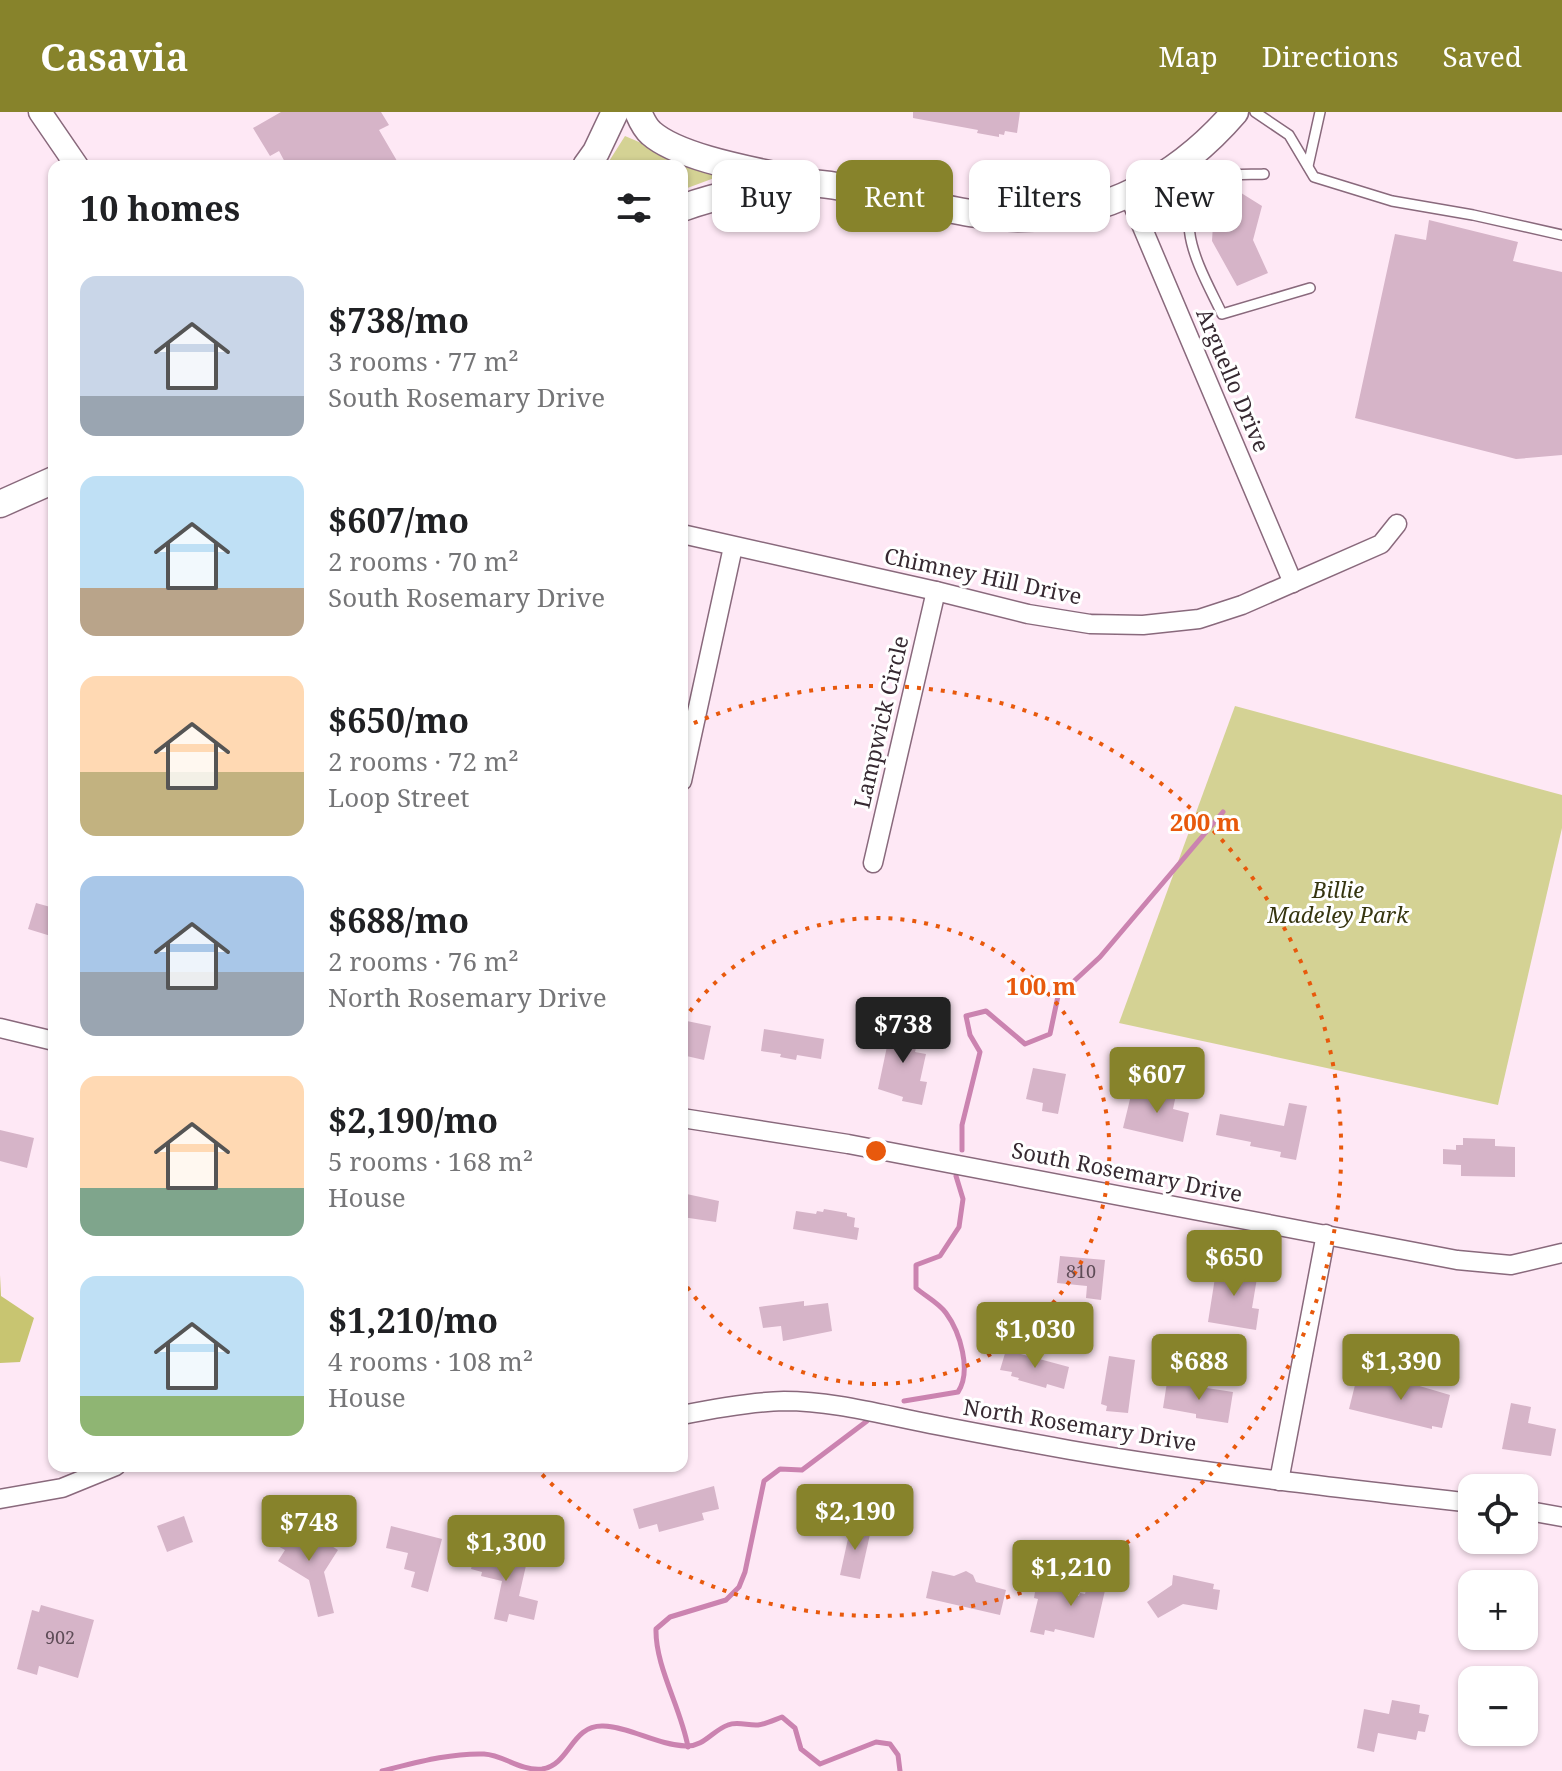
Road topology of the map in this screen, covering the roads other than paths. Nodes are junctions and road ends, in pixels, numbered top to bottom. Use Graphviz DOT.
graph roads {
  1 [pos="40,112"];
  2 [pos="615,112"];
  3 [pos="638,112"];
  4 [pos="1235,112"];
  5 [pos="1255,112"];
  6 [pos="1320,112"];
  7 [pos="73,160"];
  8 [pos="590,160"];
  9 [pos="717,160"];
  10 [pos="1185,160"];
  11 [pos="1308,166"];
  12 [pos="1264,174"];
  13 [pos="820,185"];
  14 [pos="1126,197"];
  15 [pos="712,199"];
  16 [pos="688,206"];
  17 [pos="1144,232"];
  18 [pos="1562,235"];
  19 [pos="1310,288"];
  20 [pos="48,483"];
  21 [pos="0,504"];
  22 [pos="1397,524"];
  23 [pos="688,536"];
  24 [pos="733,547"];
  25 [pos="1293,583"];
  26 [pos="936,591"];
  27 [pos="688,753"];
  28 [pos="873,863"];
  29 [pos="0,1028"];
  30 [pos="48,1040"];
  31 [pos="688,1119"];
  32 [pos="1326,1234"];
  33 [pos="1562,1253"];
  34 [pos="688,1414"];
  35 [pos="101,1472"];
  36 [pos="1279,1481"];
  37 [pos="0,1499"];
  38 [pos="1458,1501"];
  39 [pos="1538,1513"];
  40 [pos="1562,1517"];
  1 -- 7 [label="street"];
  2 -- 8 [label="main road"];
  3 -- 9 [label="main road"];
  4 -- 10 [label="main road"];
  5 -- 11 [label="lane"];
  6 -- 11 [label="lane"];
  11 -- 18 [label="lane"];
  12 -- 19 [label="lane"];
  13 -- 14 [label="main road"];
  15 -- 16 [label="main road"];
  17 -- 25 [label="street, Arguello Drive"];
  20 -- 21 [label="main road"];
  22 -- 25 [label="street, Chimney Hill Drive"];
  23 -- 24 [label="street, Chimney Hill Drive"];
  24 -- 26 [label="street, Chimney Hill Drive"];
  24 -- 27 [label="street"];
  25 -- 26 [label="street, Chimney Hill Drive"];
  26 -- 28 [label="street, Lampwick Circle"];
  29 -- 30 [label="street"];
  31 -- 32 [label="street, South Rosemary Drive"];
  32 -- 33 [label="street, South Rosemary Drive"];
  32 -- 36 [label="street"];
  34 -- 36 [label="street, North Rosemary Drive"];
  35 -- 37 [label="street"];
  36 -- 38 [label="street, North Rosemary Drive"];
  39 -- 40 [label="street"];
}
